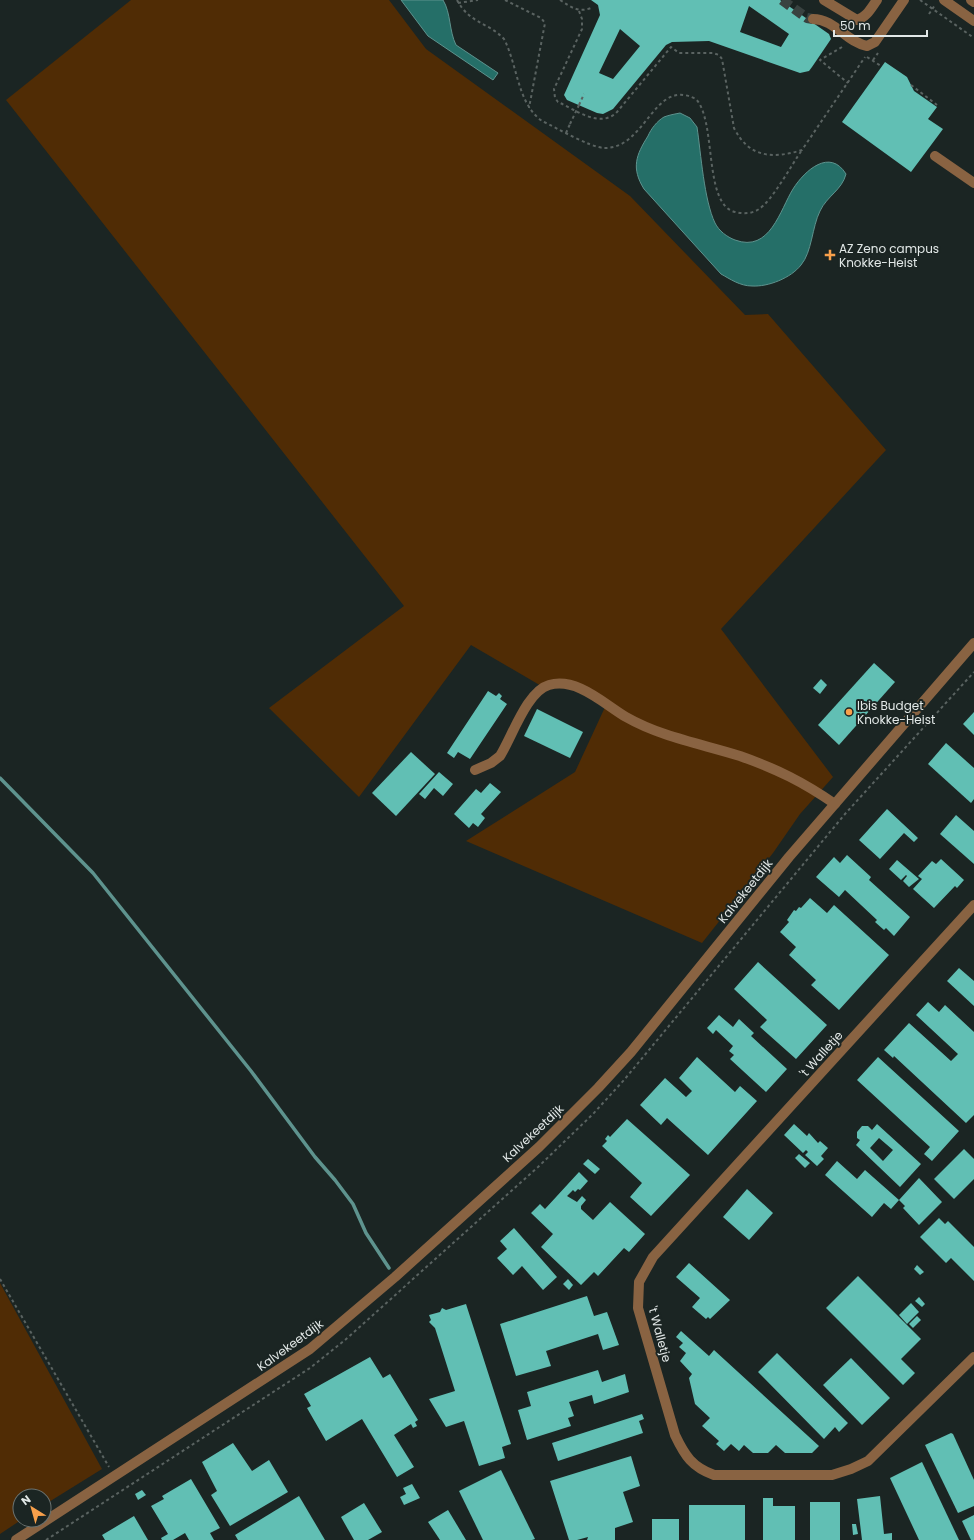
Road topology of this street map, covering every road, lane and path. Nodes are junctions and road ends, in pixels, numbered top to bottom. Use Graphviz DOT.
graph roads {
  1 [pos="457,0"];
  2 [pos="478,0"];
  3 [pos="505,0"];
  4 [pos="560,0"];
  5 [pos="824,0"];
  6 [pos="877,0"];
  7 [pos="904,0"];
  8 [pos="920,0"];
  9 [pos="944,0"];
  10 [pos="971,0"];
  11 [pos="974,2"];
  12 [pos="458,3"];
  13 [pos="591,8"];
  14 [pos="579,10"];
  15 [pos="813,19"];
  16 [pos="974,21"];
  17 [pos="974,38"];
  18 [pos="846,45"];
  19 [pos="859,52"];
  20 [pos="866,56"];
  21 [pos="881,66"];
  22 [pos="848,83"];
  23 [pos="911,85"];
  24 [pos="584,94"];
  25 [pos="937,105"];
  26 [pos="529,109"];
  27 [pos="566,133"];
  28 [pos="802,150"];
  29 [pos="935,156"];
  30 [pos="974,183"];
  31 [pos="974,643"];
  32 [pos="475,770"];
  33 [pos="835,804"];
  34 [pos="974,905"];
  35 [pos="0,1279"];
  36 [pos="974,1357"];
  37 [pos="114,1477"];
  38 [pos="16,1540"];
  1 -- 12 [label="path"];
  2 -- 12 [label="path"];
  3 -- 26 [label="path"];
  4 -- 14 [label="path"];
  5 -- 6 [label="street"];
  7 -- 15 [label="street"];
  8 -- 17 [label="path"];
  9 -- 16 [label="street"];
  10 -- 11 [label="street"];
  12 -- 26 [label="path"];
  13 -- 14 [label="path"];
  14 -- 28 [label="path"];
  18 -- 22 [label="path"];
  19 -- 20 [label="path"];
  20 -- 21 [label="path"];
  20 -- 22 [label="path"];
  22 -- 28 [label="path"];
  23 -- 25 [label="path"];
  24 -- 27 [label="path, bridge"];
  26 -- 27 [label="path"];
  27 -- 28 [label="path"];
  29 -- 30 [label="street"];
  31 -- 33 [label="street, Kalvekeetdijk"];
  32 -- 33 [label="street"];
  33 -- 37 [label="street, Kalvekeetdijk"];
  34 -- 36 [label="street, 't Walletje"];
  35 -- 37 [label="path"];
  37 -- 38 [label="street, Kalvekeetdijk"];
}
